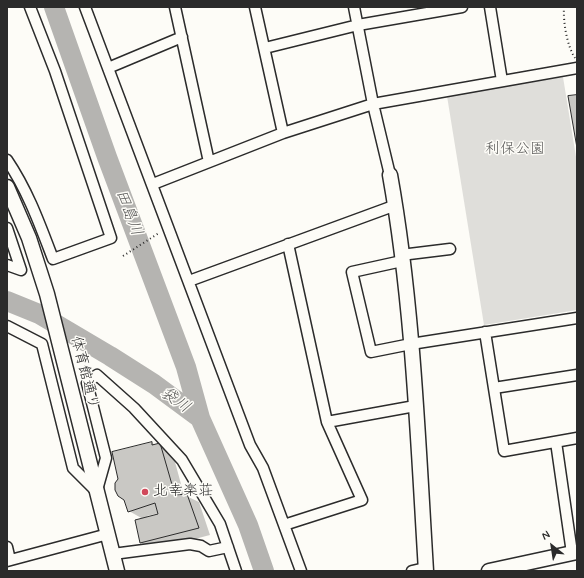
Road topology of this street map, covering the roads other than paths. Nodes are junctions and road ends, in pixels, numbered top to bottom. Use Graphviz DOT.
graph roads {
  1 [pos="30,7"];
  2 [pos="85,7"];
  3 [pos="175,7"];
  4 [pos="255,7"];
  5 [pos="354,7"];
  6 [pos="462,7"];
  7 [pos="490,7"];
  8 [pos="433,10"];
  9 [pos="358,25"];
  10 [pos="182,37"];
  11 [pos="265,48"];
  12 [pos="108,68"];
  13 [pos="575,69"];
  14 [pos="502,81"];
  15 [pos="373,104"];
  16 [pos="283,133"];
  17 [pos="7,160"];
  18 [pos="209,162"];
  19 [pos="390,175"];
  20 [pos="153,184"];
  21 [pos="7,187"];
  22 [pos="396,205"];
  23 [pos="7,228"];
  24 [pos="288,244"];
  25 [pos="450,248"];
  26 [pos="402,258"];
  27 [pos="7,265"];
  28 [pos="189,281"];
  29 [pos="577,318"];
  30 [pos="7,326"];
  31 [pos="485,332"];
  32 [pos="411,344"];
  33 [pos="577,375"];
  34 [pos="494,388"];
  35 [pos="415,406"];
  36 [pos="327,422"];
  37 [pos="577,438"];
  38 [pos="556,442"];
  39 [pos="97,492"];
  40 [pos="284,525"];
  41 [pos="108,534"];
  42 [pos="228,547"];
  43 [pos="7,548"];
  44 [pos="574,552"];
  45 [pos="113,554"];
  46 [pos="9,560"];
  47 [pos="421,570"];
  48 [pos="117,571"];
  49 [pos="236,571"];
  50 [pos="301,571"];
  51 [pos="489,571"];
  1 -- 17 [label="street"];
  2 -- 12 [label="street"];
  3 -- 10 [label="street"];
  4 -- 11 [label="street"];
  5 -- 9 [label="street"];
  6 -- 8 [label="street"];
  7 -- 14 [label="street"];
  8 -- 9 [label="street"];
  9 -- 11 [label="street"];
  9 -- 15 [label="street"];
  10 -- 12 [label="street"];
  10 -- 18 [label="street"];
  11 -- 16 [label="street"];
  12 -- 20 [label="street"];
  13 -- 14 [label="street"];
  14 -- 15 [label="street"];
  15 -- 16 [label="street"];
  15 -- 19 [label="street"];
  16 -- 18 [label="street"];
  18 -- 20 [label="street"];
  19 -- 22 [label="street"];
  20 -- 28 [label="street"];
  21 -- 39 [label="street, 体育館通り"];
  22 -- 24 [label="street"];
  22 -- 26 [label="street"];
  23 -- 27 [label="street"];
  24 -- 28 [label="street"];
  24 -- 36 [label="street"];
  25 -- 26 [label="street"];
  26 -- 32 [label="street"];
  26 -- 32 [label="street"];
  28 -- 40 [label="street"];
  29 -- 31 [label="street"];
  30 -- 39 [label="street"];
  31 -- 32 [label="street"];
  31 -- 34 [label="street"];
  32 -- 35 [label="street"];
  33 -- 34 [label="street"];
  34 -- 38 [label="street"];
  35 -- 36 [label="street"];
  35 -- 47 [label="street"];
  36 -- 40 [label="street"];
  37 -- 38 [label="street"];
  38 -- 44 [label="street"];
  39 -- 41 [label="street, 体育館通り"];
  39 -- 42 [label="street"];
  40 -- 50 [label="street"];
  41 -- 45 [label="street, 体育館通り"];
  41 -- 46 [label="street"];
  42 -- 45 [label="street"];
  42 -- 49 [label="street"];
  43 -- 46 [label="street"];
  44 -- 51 [label="street"];
  45 -- 48 [label="street, 体育館通り"];
}
